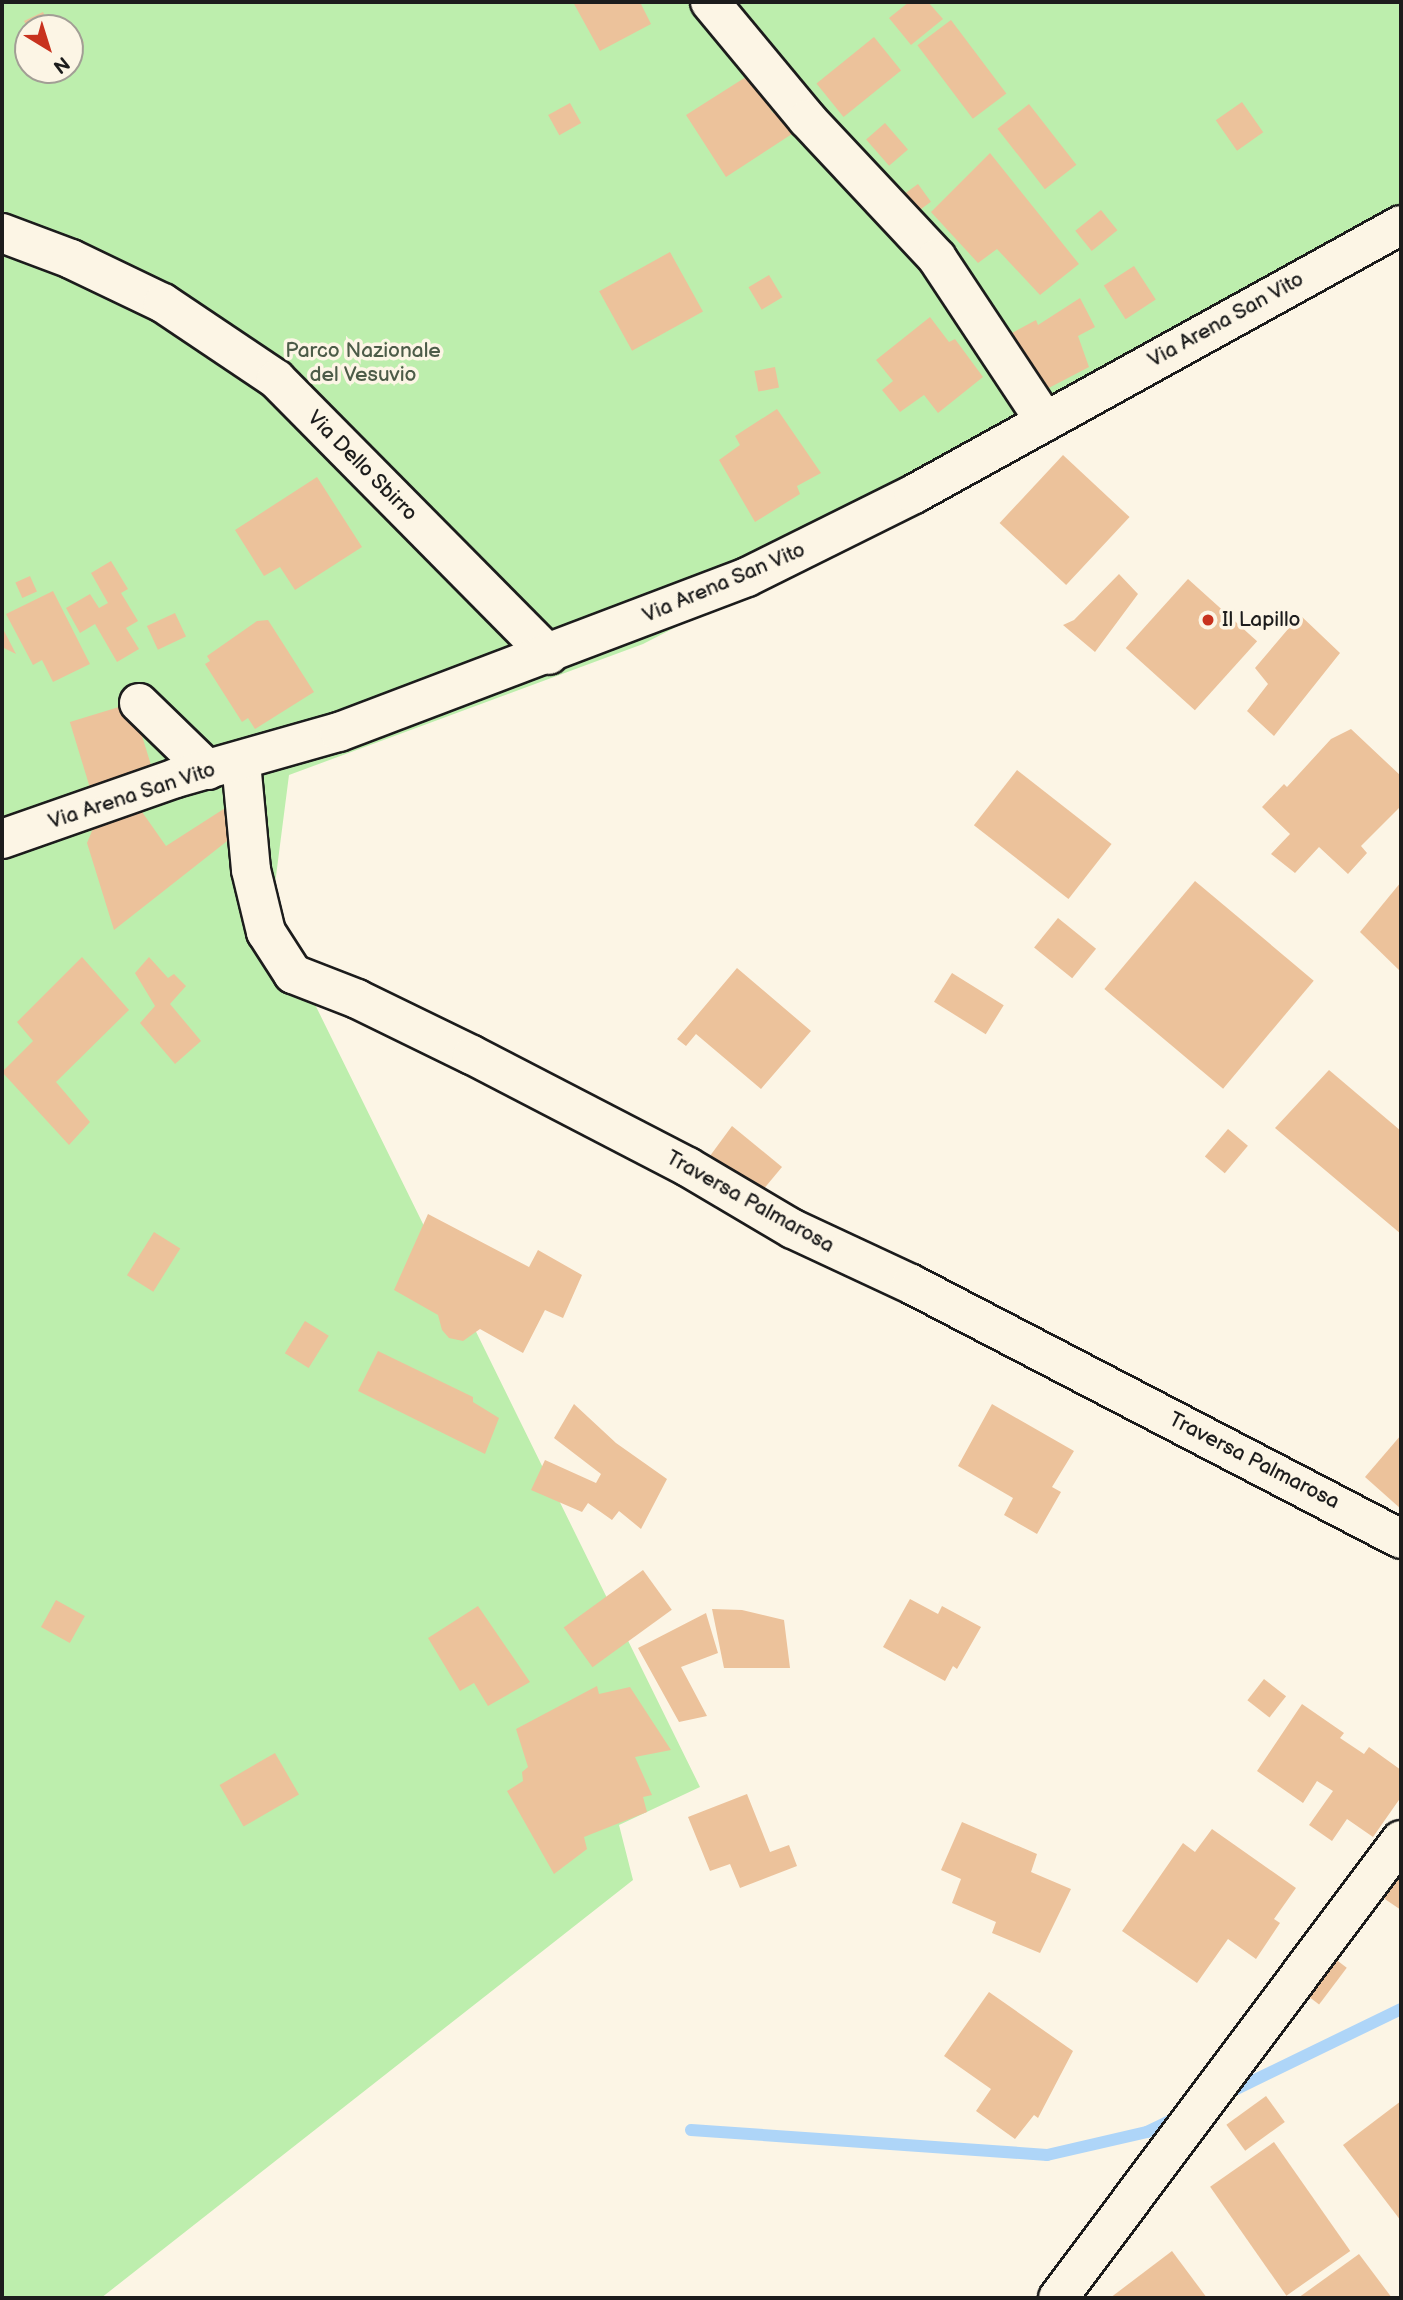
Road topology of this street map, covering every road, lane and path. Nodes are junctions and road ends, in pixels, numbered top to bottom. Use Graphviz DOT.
graph roads {
  1 [pos="710,2"];
  2 [pos="1401,225"];
  3 [pos="2,233"];
  4 [pos="1045,421"];
  5 [pos="550,655"];
  6 [pos="139,703"];
  7 [pos="225,766"];
  8 [pos="2,839"];
  9 [pos="1401,1539"];
  10 [pos="1401,1840"];
  11 [pos="1058,2298"];
  1 -- 4 [label="street"];
  2 -- 4 [label="street, Via Arena San Vito"];
  3 -- 5 [label="street, Via Dello Sbirro"];
  4 -- 5 [label="street, Via Arena San Vito"];
  5 -- 7 [label="street, Via Arena San Vito"];
  6 -- 7 [label="street"];
  7 -- 8 [label="street, Via Arena San Vito"];
  7 -- 9 [label="street, Traversa Palmarosa"];
  10 -- 11 [label="street"];
}
